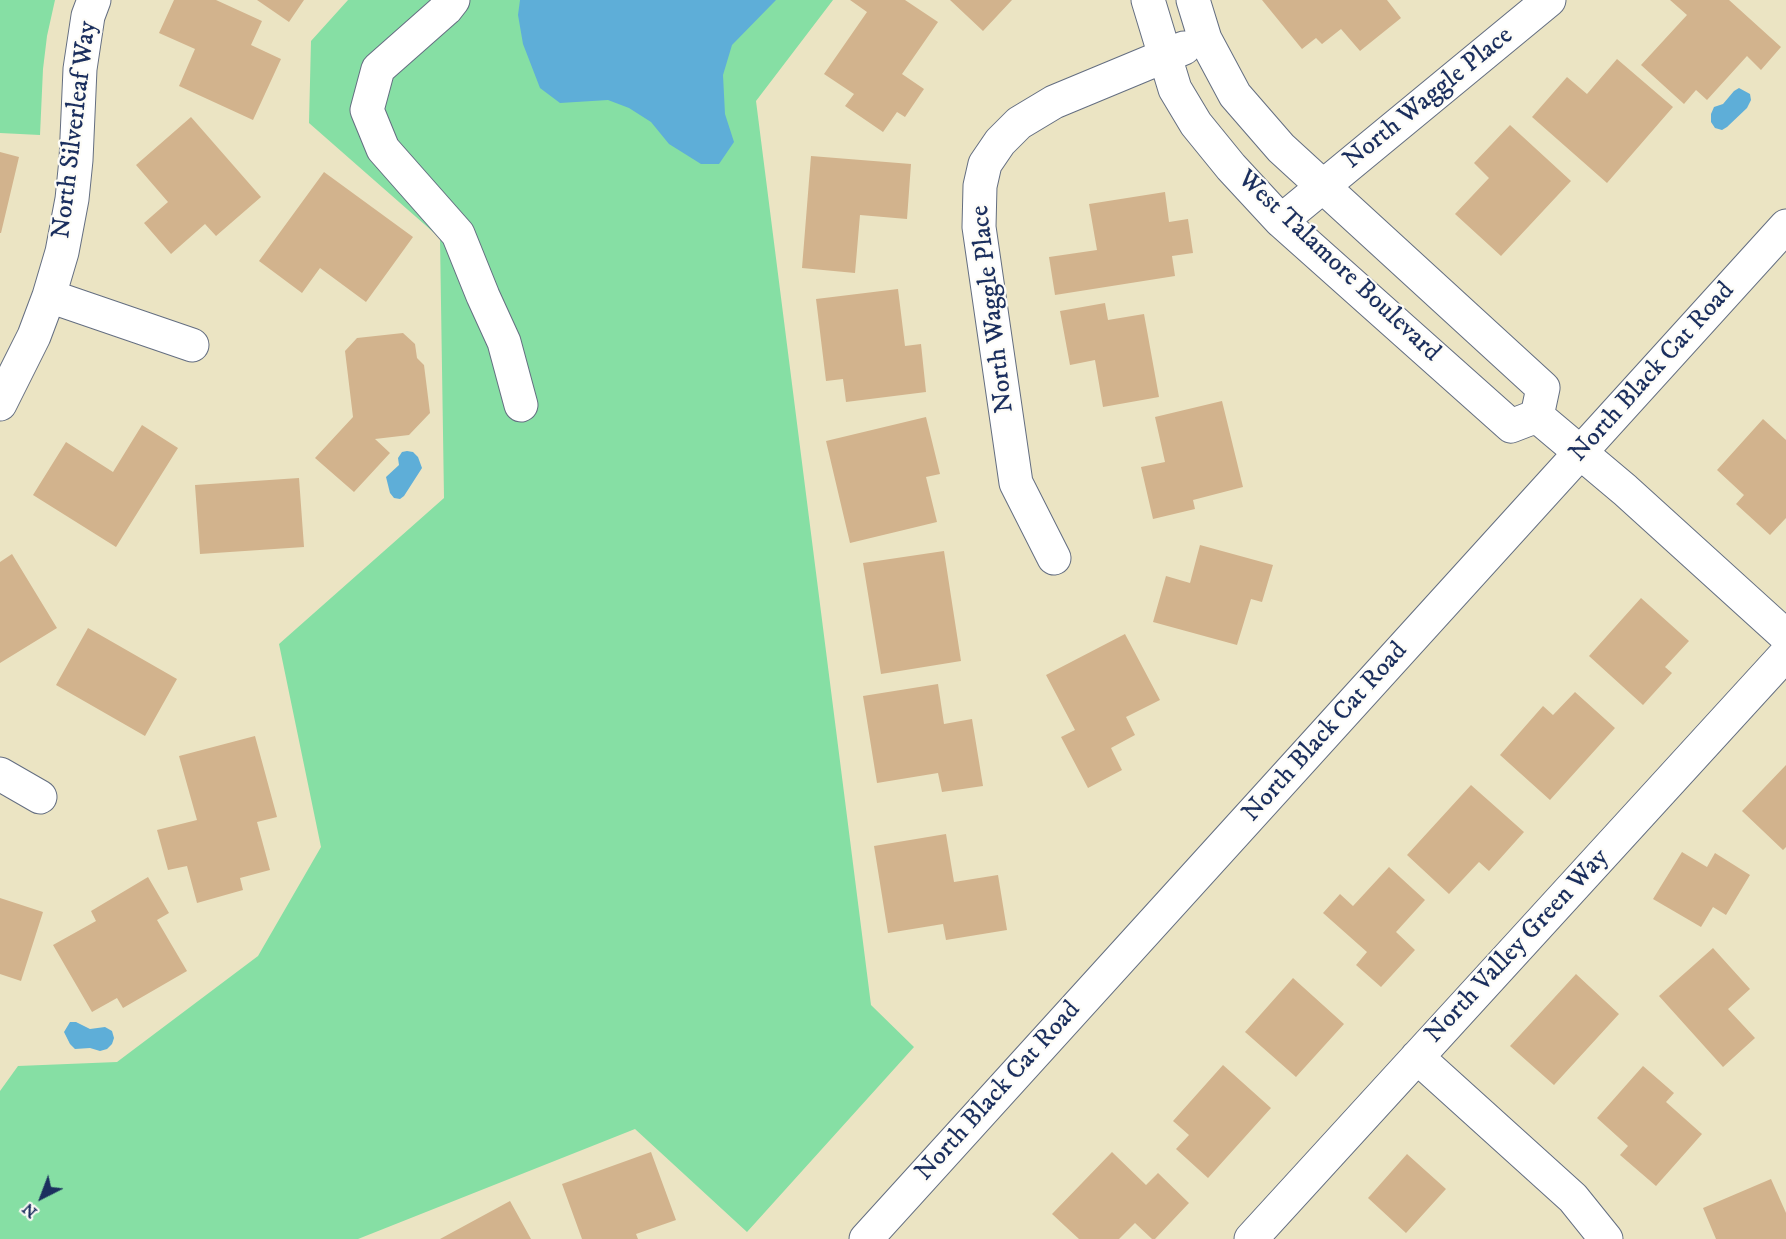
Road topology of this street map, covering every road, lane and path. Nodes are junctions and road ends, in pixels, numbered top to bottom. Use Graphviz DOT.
graph roads {
  1 [pos="94,0"];
  2 [pos="453,0"];
  3 [pos="1148,0"];
  4 [pos="1192,0"];
  5 [pos="1549,0"];
  6 [pos="1205,39"];
  7 [pos="1164,57"];
  8 [pos="1323,186"];
  9 [pos="1281,221"];
  10 [pos="1786,226"];
  11 [pos="49,296"];
  12 [pos="192,345"];
  13 [pos="0,404"];
  14 [pos="521,405"];
  15 [pos="1537,416"];
  16 [pos="1580,453"];
  17 [pos="1054,558"];
  18 [pos="1786,636"];
  19 [pos="1786,654"];
  20 [pos="0,774"];
  21 [pos="40,797"];
  22 [pos="1417,1057"];
  23 [pos="866,1239"];
  24 [pos="1251,1239"];
  25 [pos="1606,1239"];
  1 -- 11 [label="street, North Silverleaf Way"];
  2 -- 14 [label="street"];
  3 -- 7 [label="street, West Talamore Boulevard"];
  4 -- 6 [label="street, West Talamore Boulevard"];
  5 -- 8 [label="street, North Waggle Place"];
  6 -- 7 [label="street, North Waggle Place"];
  6 -- 8 [label="street, West Talamore Boulevard"];
  7 -- 9 [label="street, West Talamore Boulevard"];
  7 -- 17 [label="street, North Waggle Place"];
  8 -- 9 [label="street, North Waggle Place"];
  8 -- 15 [label="street, West Talamore Boulevard"];
  9 -- 15 [label="street, West Talamore Boulevard"];
  10 -- 16 [label="street, North Black Cat Road"];
  11 -- 12 [label="street"];
  11 -- 13 [label="street, North Silverleaf Way"];
  15 -- 16 [label="street"];
  16 -- 18 [label="street"];
  16 -- 23 [label="street, North Black Cat Road"];
  19 -- 22 [label="street, North Valley Green Way"];
  20 -- 21 [label="street"];
  22 -- 24 [label="street, North Valley Green Way"];
  22 -- 25 [label="street"];
}
